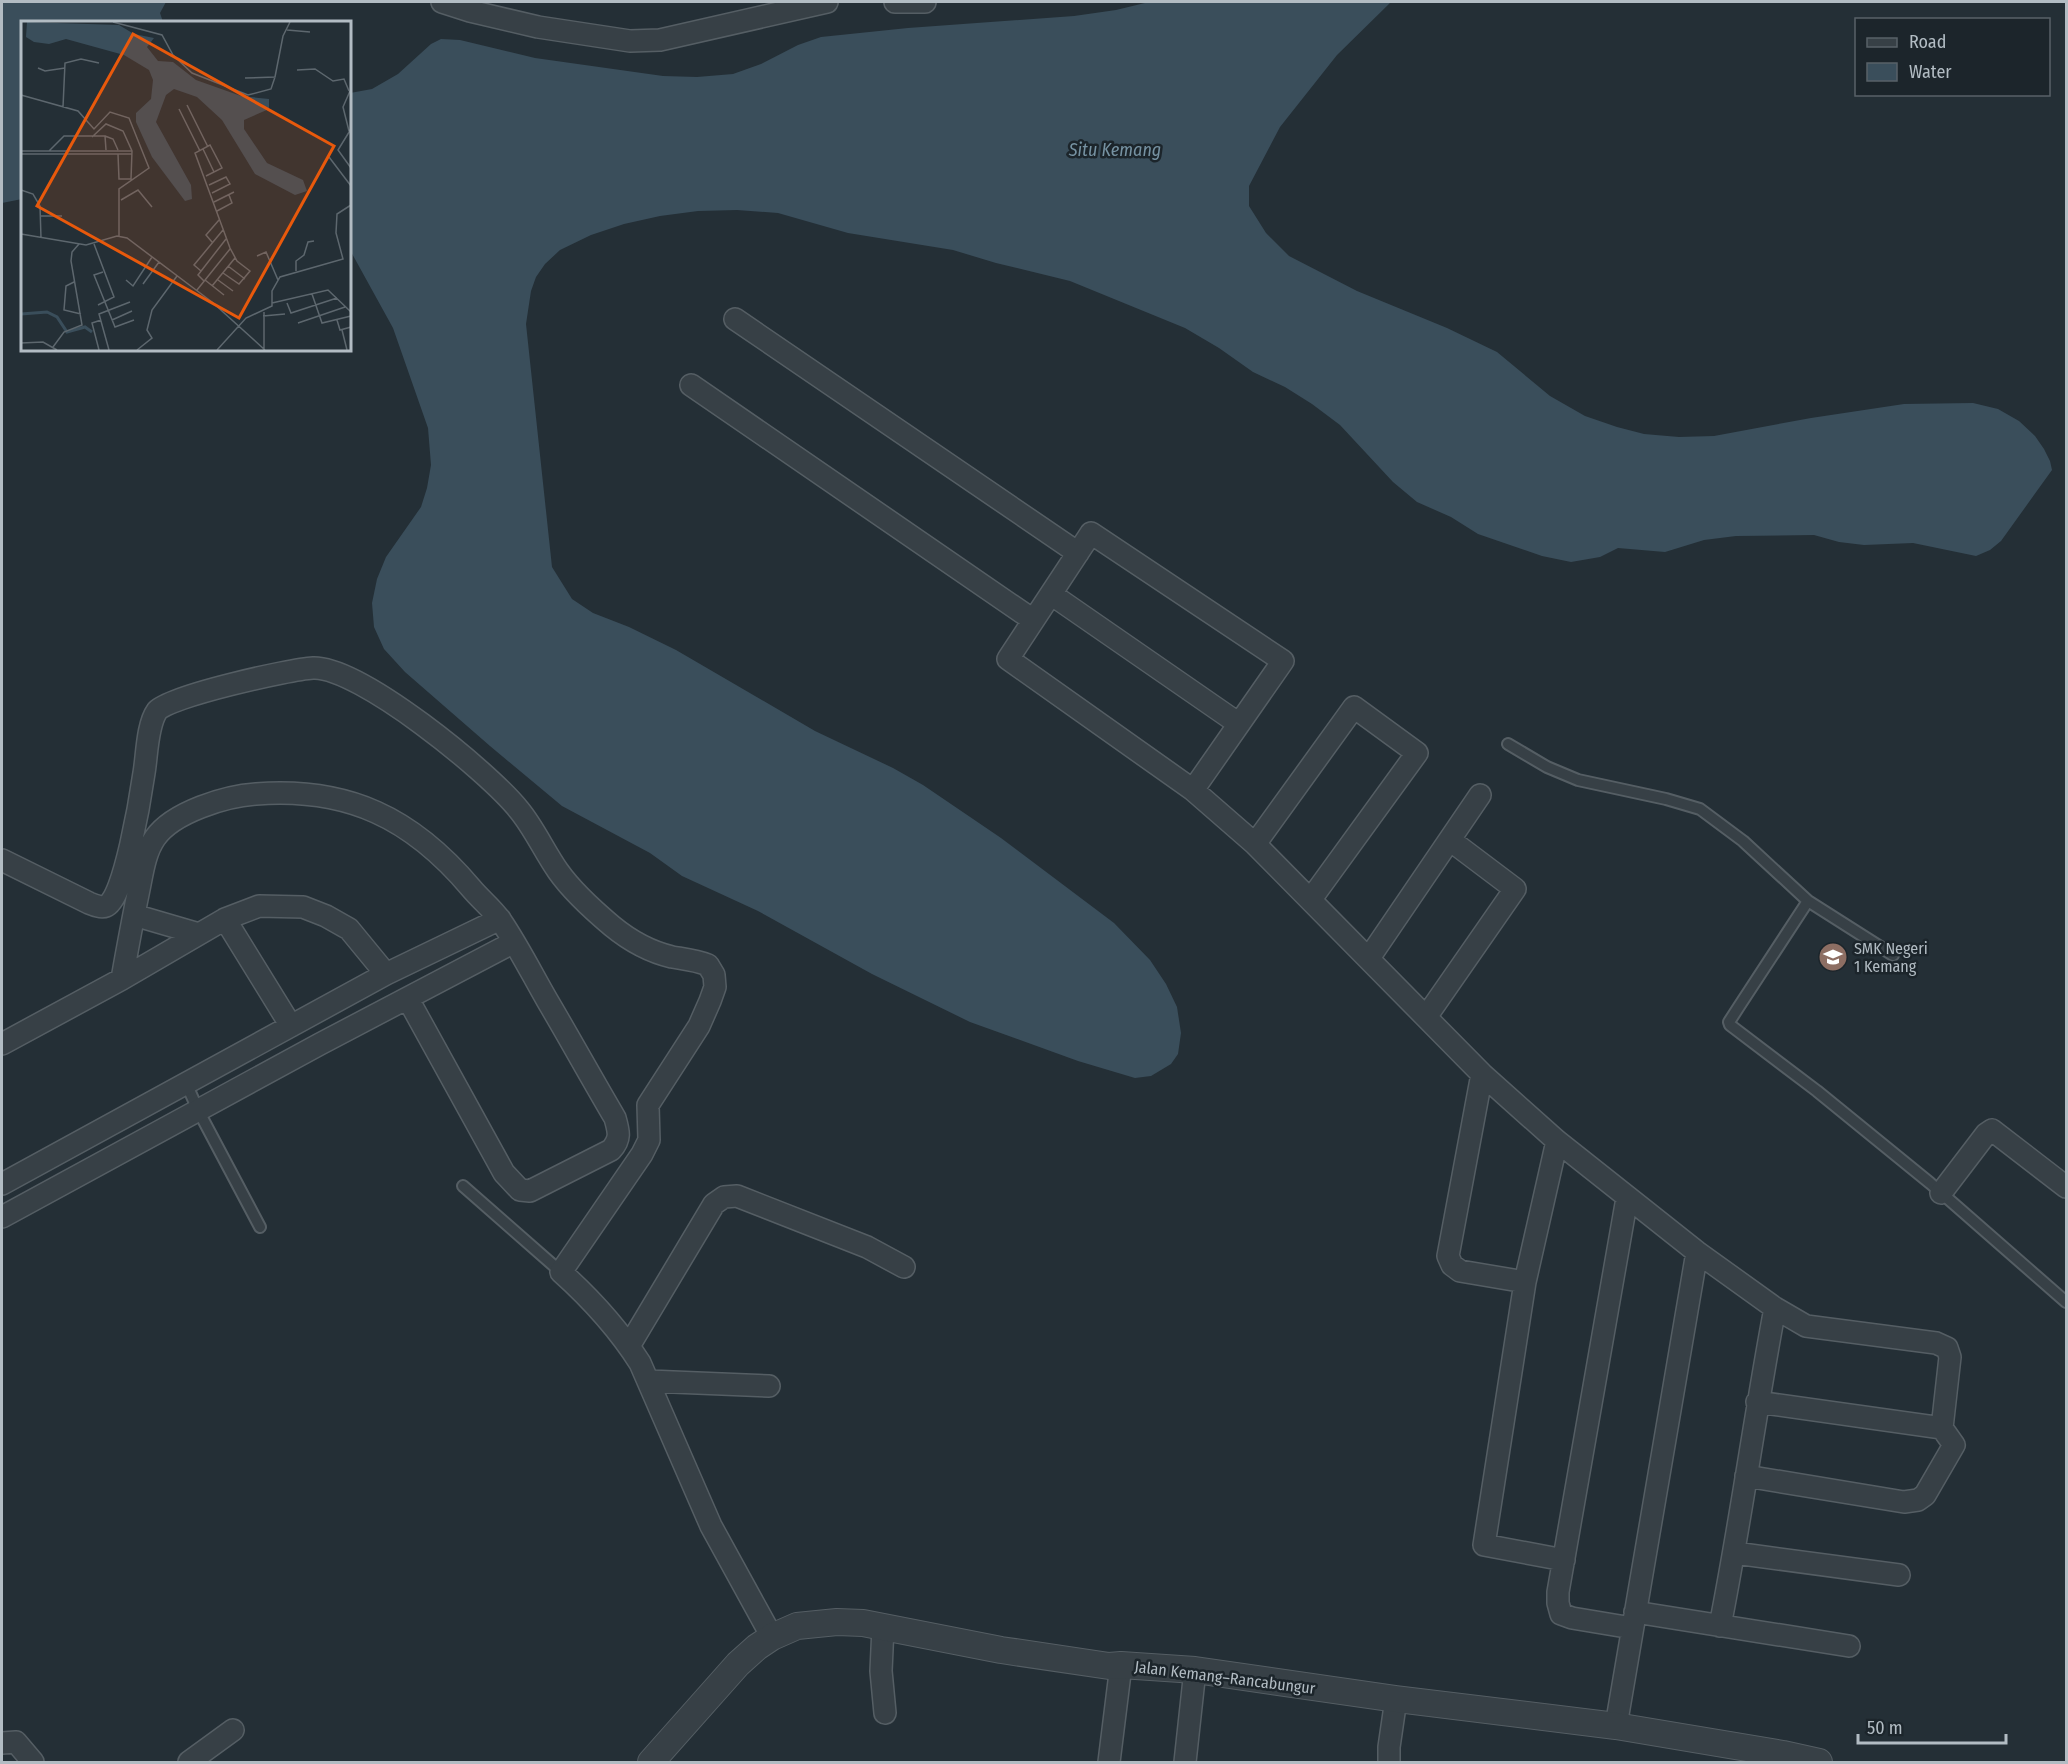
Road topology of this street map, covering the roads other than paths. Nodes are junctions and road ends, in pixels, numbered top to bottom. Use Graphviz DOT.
graph roads {
  1 [pos="442,2"];
  2 [pos="827,2"];
  3 [pos="895,2"];
  4 [pos="925,2"];
  5 [pos="735,319"];
  6 [pos="692,385"];
  7 [pos="1077,553"];
  8 [pos="1051,594"];
  9 [pos="1033,620"];
  10 [pos="1239,724"];
  11 [pos="1508,744"];
  12 [pos="1193,790"];
  13 [pos="1480,795"];
  14 [pos="1450,840"];
  15 [pos="1255,844"];
  16 [pos="2,860"];
  17 [pos="1311,899"];
  18 [pos="1808,901"];
  19 [pos="134,915"];
  20 [pos="225,919"];
  21 [pos="500,919"];
  22 [pos="199,934"];
  23 [pos="514,942"];
  24 [pos="1893,955"];
  25 [pos="1369,958"];
  26 [pos="386,974"];
  27 [pos="122,979"];
  28 [pos="408,999"];
  29 [pos="1426,1017"];
  30 [pos="291,1026"];
  31 [pos="5,1038"];
  32 [pos="1482,1074"];
  33 [pos="186,1083"];
  34 [pos="198,1110"];
  35 [pos="1557,1141"];
  36 [pos="2,1184"];
  37 [pos="463,1186"];
  38 [pos="2067,1187"];
  39 [pos="1941,1193"];
  40 [pos="1627,1198"];
  41 [pos="2,1217"];
  42 [pos="260,1227"];
  43 [pos="1697,1252"];
  44 [pos="904,1267"];
  45 [pos="561,1272"];
  46 [pos="1525,1282"];
  47 [pos="2067,1302"];
  48 [pos="1775,1308"];
  49 [pos="629,1346"];
  50 [pos="649,1381"];
  51 [pos="769,1386"];
  52 [pos="1757,1402"];
  53 [pos="1942,1428"];
  54 [pos="1746,1476"];
  55 [pos="1734,1553"];
  56 [pos="1564,1560"];
  57 [pos="1899,1575"];
  58 [pos="1633,1620"];
  59 [pos="1720,1626"];
  60 [pos="883,1627"];
  61 [pos="772,1637"];
  62 [pos="1849,1646"];
  63 [pos="1121,1665"];
  64 [pos="1194,1670"];
  65 [pos="1396,1699"];
  66 [pos="885,1713"];
  67 [pos="1616,1726"];
  68 [pos="233,1730"];
  69 [pos="2,1743"];
  70 [pos="33,1762"];
  71 [pos="189,1762"];
  72 [pos="651,1762"];
  73 [pos="1109,1762"];
  74 [pos="1185,1762"];
  75 [pos="1389,1762"];
  76 [pos="1819,1762"];
  1 -- 2 [label="street"];
  3 -- 4 [label="street"];
  5 -- 7 [label="street"];
  6 -- 9 [label="street"];
  7 -- 8 [label="street"];
  7 -- 10 [label="street"];
  8 -- 9 [label="street"];
  8 -- 10 [label="street"];
  9 -- 12 [label="street"];
  10 -- 12 [label="street"];
  11 -- 18 [label="lane"];
  12 -- 15 [label="street"];
  13 -- 14 [label="street"];
  14 -- 25 [label="street"];
  14 -- 29 [label="street"];
  15 -- 17 [label="street"];
  15 -- 17 [label="street"];
  16 -- 45 [label="street"];
  17 -- 25 [label="street"];
  18 -- 24 [label="lane"];
  18 -- 39 [label="lane"];
  19 -- 21 [label="street"];
  19 -- 22 [label="street"];
  19 -- 27 [label="street"];
  20 -- 22 [label="street"];
  20 -- 26 [label="street"];
  20 -- 30 [label="street"];
  21 -- 23 [label="street"];
  21 -- 26 [label="street"];
  22 -- 27 [label="street"];
  23 -- 28 [label="street"];
  23 -- 28 [label="street"];
  25 -- 29 [label="street"];
  26 -- 30 [label="street"];
  27 -- 31 [label="street"];
  28 -- 34 [label="street"];
  29 -- 32 [label="street"];
  30 -- 33 [label="street"];
  32 -- 35 [label="street"];
  32 -- 46 [label="street"];
  33 -- 34 [label="lane"];
  33 -- 36 [label="street"];
  34 -- 41 [label="street"];
  34 -- 42 [label="lane"];
  35 -- 40 [label="street"];
  35 -- 46 [label="street"];
  37 -- 45 [label="lane"];
  38 -- 39 [label="street"];
  39 -- 47 [label="lane"];
  40 -- 43 [label="street"];
  40 -- 56 [label="street"];
  43 -- 48 [label="street"];
  43 -- 58 [label="street"];
  44 -- 49 [label="street"];
  45 -- 49 [label="street"];
  46 -- 56 [label="street"];
  48 -- 52 [label="street"];
  48 -- 53 [label="street"];
  49 -- 50 [label="street"];
  50 -- 51 [label="street"];
  50 -- 61 [label="street"];
  52 -- 53 [label="street"];
  52 -- 54 [label="street"];
  53 -- 54 [label="street"];
  54 -- 55 [label="street"];
  55 -- 57 [label="street"];
  55 -- 59 [label="street"];
  56 -- 58 [label="street"];
  58 -- 59 [label="street"];
  58 -- 67 [label="street"];
  59 -- 62 [label="street"];
  60 -- 61 [label="street, Jalan Kemang–Rancabungur"];
  60 -- 63 [label="street, Jalan Kemang–Rancabungur"];
  60 -- 66 [label="street"];
  61 -- 72 [label="street, Jalan Kemang–Rancabungur"];
  63 -- 64 [label="street, Jalan Kemang–Rancabungur"];
  63 -- 73 [label="street"];
  64 -- 65 [label="street, Jalan Kemang–Rancabungur"];
  64 -- 74 [label="street"];
  65 -- 67 [label="street, Jalan Kemang–Rancabungur"];
  65 -- 75 [label="street"];
  67 -- 76 [label="street, Jalan Kemang–Rancabungur"];
  68 -- 71 [label="street"];
  69 -- 70 [label="street"];
}
